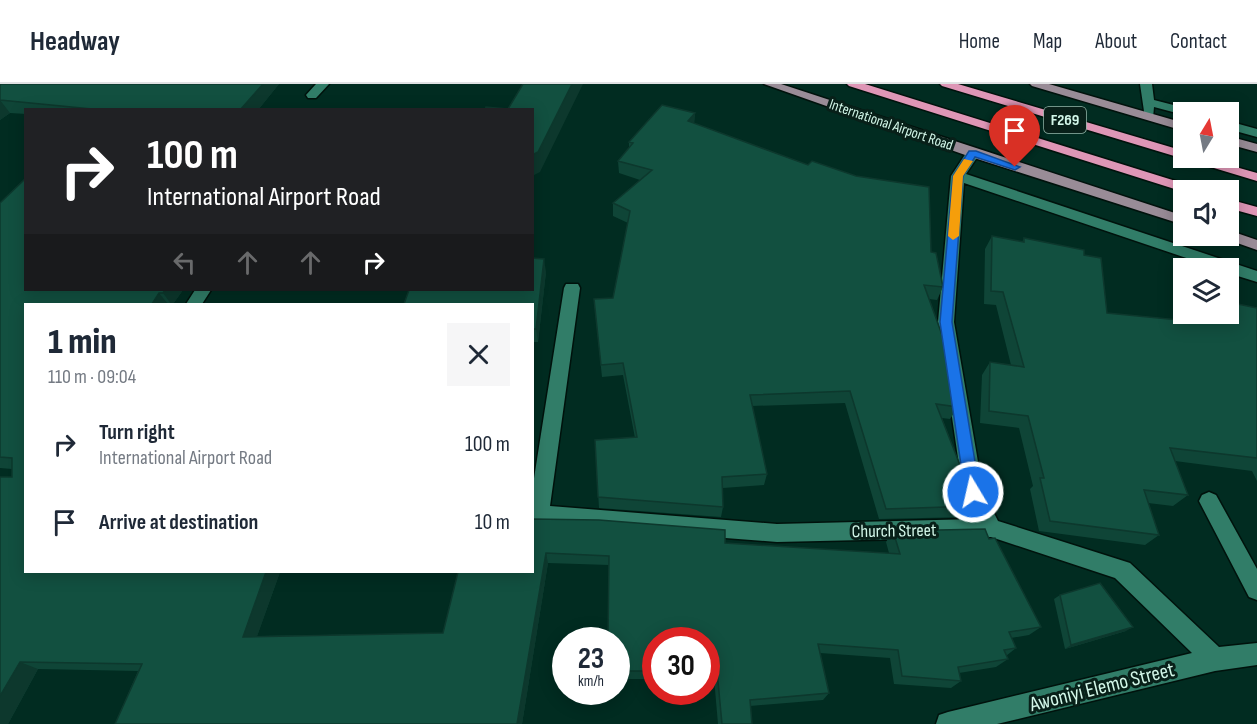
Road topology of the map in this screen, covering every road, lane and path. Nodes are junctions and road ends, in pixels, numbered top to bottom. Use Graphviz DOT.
graph roads {
  1 [pos="323,84"];
  2 [pos="770,84"];
  3 [pos="853,84"];
  4 [pos="946,84"];
  5 [pos="1036,84"];
  6 [pos="1146,84"];
  7 [pos="312,95"];
  8 [pos="1148,102"];
  9 [pos="1173,109"];
  10 [pos="1149,116"];
  11 [pos="1173,124"];
  12 [pos="1239,128"];
  13 [pos="1257,133"];
  14 [pos="1239,143"];
  15 [pos="1257,148"];
  16 [pos="1173,152"];
  17 [pos="973,153"];
  18 [pos="1226,168"];
  19 [pos="958,176"];
  20 [pos="1257,177"];
  21 [pos="1173,185"];
  22 [pos="1239,206"];
  23 [pos="1257,212"];
  24 [pos="1173,217"];
  25 [pos="1239,238"];
  26 [pos="1257,244"];
  27 [pos="1257,277"];
  28 [pos="572,288"];
  29 [pos="1209,501"];
  30 [pos="536,514"];
  31 [pos="992,528"];
  32 [pos="1257,590"];
  33 [pos="1257,654"];
  34 [pos="1215,659"];
  35 [pos="948,724"];
  1 -- 7 [label="street"];
  2 -- 17 [label="main road, International Airport Road"];
  3 -- 21 [label="highway, International Airport Road / F269"];
  4 -- 16 [label="highway, F269"];
  5 -- 10 [label="main road"];
  6 -- 8 [label="street"];
  8 -- 9 [label="street"];
  8 -- 10 [label="street"];
  10 -- 11 [label="main road"];
  12 -- 13 [label="street"];
  14 -- 15 [label="main road"];
  17 -- 19 [label="street"];
  17 -- 24 [label="main road, International Airport Road"];
  18 -- 20 [label="highway"];
  19 -- 27 [label="street"];
  19 -- 31 [label="street"];
  22 -- 23 [label="highway"];
  25 -- 26 [label="main road"];
  28 -- 30 [label="street"];
  29 -- 32 [label="street"];
  30 -- 31 [label="street, Church Street"];
  31 -- 34 [label="street, Church Street"];
  33 -- 34 [label="street, Awoniyi Elemo Street"];
  34 -- 35 [label="street, Awoniyi Elemo Street"];
}
